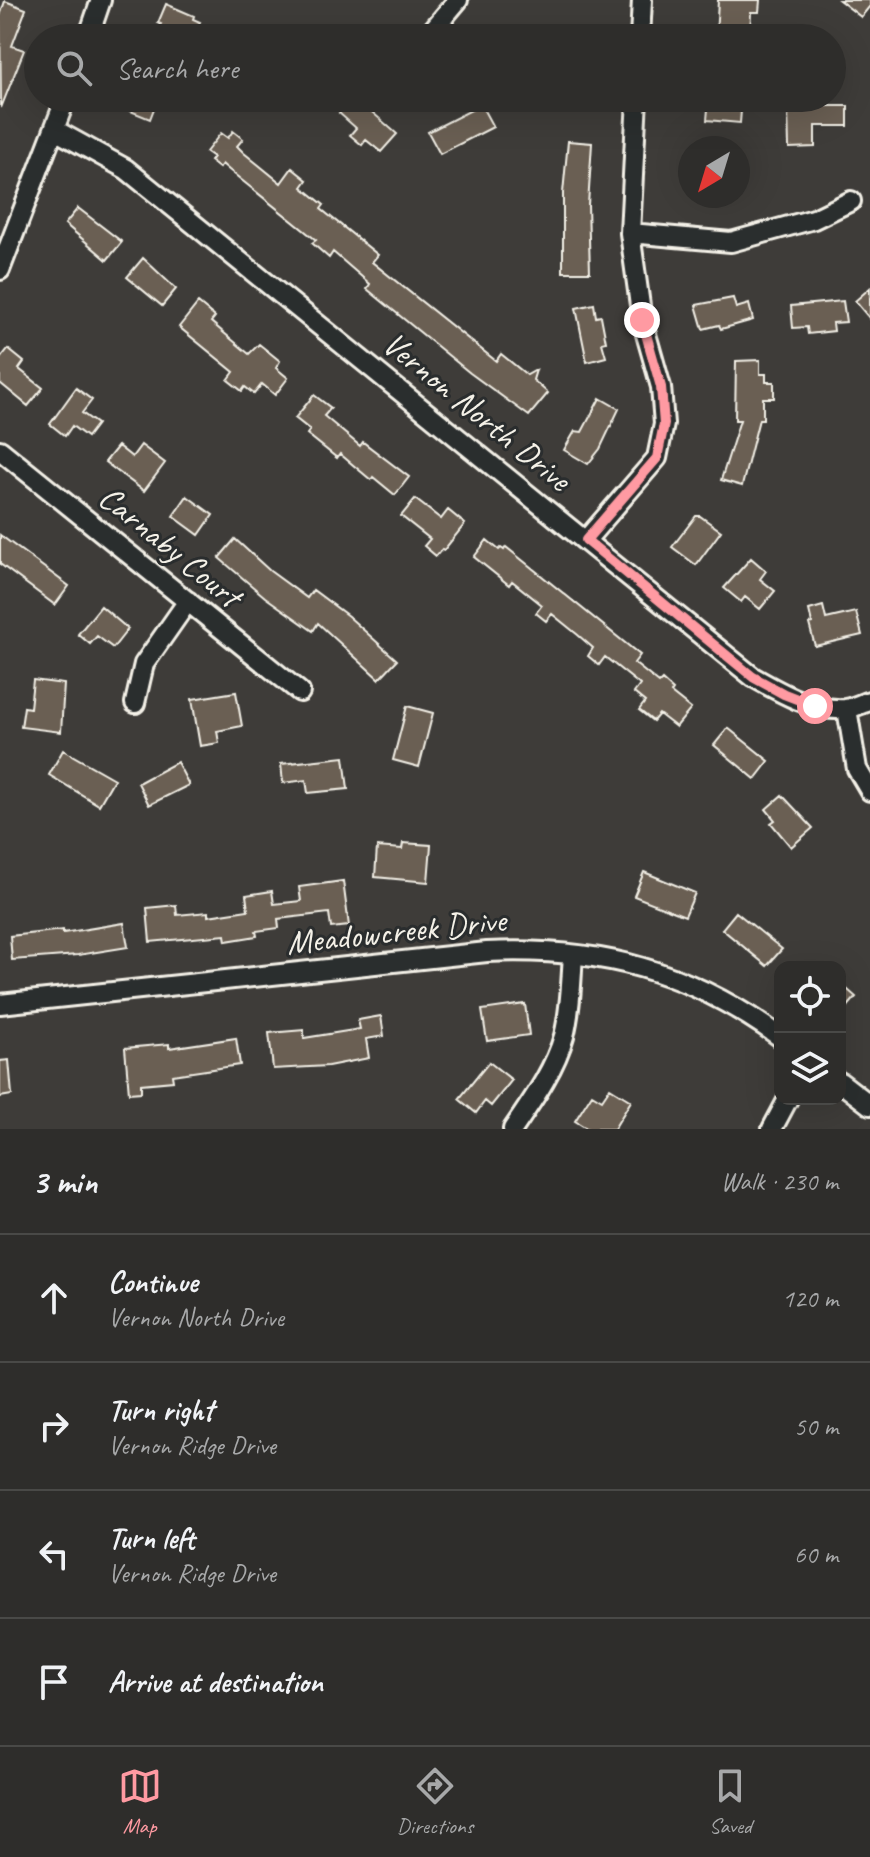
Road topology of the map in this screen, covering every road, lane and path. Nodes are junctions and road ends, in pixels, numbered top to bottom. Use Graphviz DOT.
graph roads {
  1 [pos="101,0"];
  2 [pos="458,0"];
  3 [pos="642,0"];
  4 [pos="93,24"];
  5 [pos="438,24"];
  6 [pos="641,24"];
  7 [pos="61,112"];
  8 [pos="636,112"];
  9 [pos="55,130"];
  10 [pos="851,201"];
  11 [pos="630,233"];
  12 [pos="0,270"];
  13 [pos="0,450"];
  14 [pos="586,540"];
  15 [pos="188,601"];
  16 [pos="300,692"];
  17 [pos="870,701"];
  18 [pos="135,703"];
  19 [pos="847,709"];
  20 [pos="870,791"];
  21 [pos="573,955"];
  22 [pos="0,1004"];
  23 [pos="775,1033"];
  24 [pos="846,1087"];
  25 [pos="785,1105"];
  26 [pos="870,1105"];
  27 [pos="513,1129"];
  28 [pos="772,1129"];
  1 -- 4 [label="street"];
  2 -- 5 [label="street"];
  3 -- 6 [label="street"];
  7 -- 9 [label="street"];
  8 -- 11 [label="street"];
  9 -- 12 [label="street"];
  9 -- 14 [label="street, Vernon North Drive"];
  10 -- 11 [label="street"];
  11 -- 14 [label="street"];
  13 -- 15 [label="street, Carnaby Court"];
  14 -- 19 [label="street, Vernon North Drive"];
  15 -- 16 [label="street, Carnaby Court"];
  15 -- 18 [label="street"];
  17 -- 19 [label="street, Vernon North Drive"];
  19 -- 20 [label="street"];
  21 -- 22 [label="street, Meadowcreek Drive"];
  21 -- 23 [label="street, Meadowcreek Drive"];
  21 -- 27 [label="street"];
  24 -- 26 [label="street"];
  25 -- 28 [label="street"];
}
